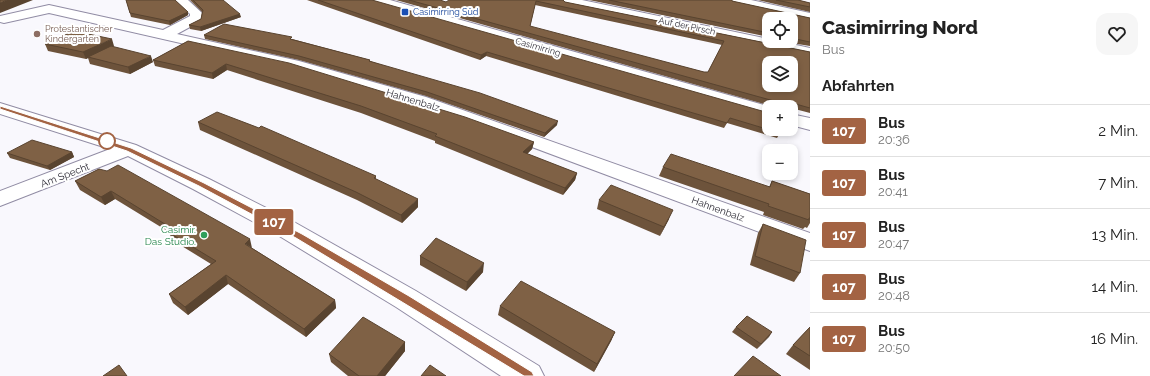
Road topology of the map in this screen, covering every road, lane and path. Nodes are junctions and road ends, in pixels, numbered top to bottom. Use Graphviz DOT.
graph roads {
  1 [pos="181,0"];
  2 [pos="377,0"];
  3 [pos="565,0"];
  4 [pos="735,0"];
  5 [pos="810,17"];
  6 [pos="4,19"];
  7 [pos="165,35"];
  8 [pos="810,52"];
  9 [pos="0,108"];
  10 [pos="762,110"];
  11 [pos="798,120"];
  12 [pos="810,124"];
  13 [pos="129,149"];
  14 [pos="0,199"];
  15 [pos="810,242"];
  16 [pos="528,376"];
  1 -- 7 [label="street"];
  2 -- 10 [label="street, Casimirring"];
  3 -- 8 [label="street, Auf der Pirsch"];
  4 -- 5 [label="street"];
  6 -- 7 [label="street, Hahnenbalz"];
  7 -- 15 [label="street, Hahnenbalz"];
  9 -- 13 [label="street"];
  11 -- 12 [label="street"];
  13 -- 14 [label="street, Am Specht"];
  13 -- 16 [label="street"];
}
